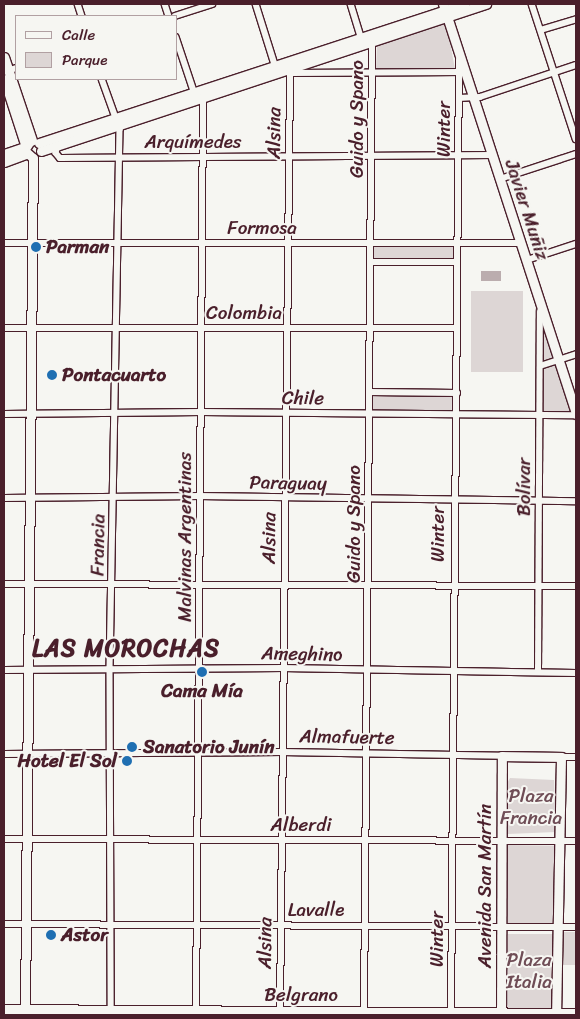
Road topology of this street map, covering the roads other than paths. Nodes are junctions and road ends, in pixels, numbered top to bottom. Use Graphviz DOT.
graph roads {
  1 [pos="212,4"];
  2 [pos="256,4"];
  3 [pos="351,4"];
  4 [pos="465,4"];
  5 [pos="486,4"];
  6 [pos="532,4"];
  7 [pos="445,10"];
  8 [pos="178,15"];
  9 [pos="576,19"];
  10 [pos="541,30"];
  11 [pos="372,37"];
  12 [pos="362,40"];
  13 [pos="178,42"];
  14 [pos="4,58"];
  15 [pos="576,65"];
  16 [pos="290,68"];
  17 [pos="277,69"];
  18 [pos="373,72"];
  19 [pos="462,72"];
  20 [pos="554,72"];
  21 [pos="8,73"];
  22 [pos="102,80"];
  23 [pos="199,94"];
  24 [pos="459,98"];
  25 [pos="474,98"];
  26 [pos="117,121"];
  27 [pos="576,139"];
  28 [pos="58,145"];
  29 [pos="31,148"];
  30 [pos="4,154"];
  31 [pos="576,154"];
  32 [pos="492,155"];
  33 [pos="288,156"];
  34 [pos="372,156"];
  35 [pos="459,156"];
  36 [pos="204,157"];
  37 [pos="120,158"];
  38 [pos="4,162"];
  39 [pos="500,179"];
  40 [pos="4,243"];
  41 [pos="118,243"];
  42 [pos="203,243"];
  43 [pos="288,243"];
  44 [pos="371,243"];
  45 [pos="458,243"];
  46 [pos="521,243"];
  47 [pos="32,244"];
  48 [pos="576,244"];
  49 [pos="527,260"];
  50 [pos="371,262"];
  51 [pos="457,262"];
  52 [pos="540,303"];
  53 [pos="4,328"];
  54 [pos="31,328"];
  55 [pos="117,328"];
  56 [pos="202,328"];
  57 [pos="287,328"];
  58 [pos="457,328"];
  59 [pos="370,329"];
  60 [pos="576,354"];
  61 [pos="559,360"];
  62 [pos="540,366"];
  63 [pos="370,392"];
  64 [pos="457,393"];
  65 [pos="201,412"];
  66 [pos="286,412"];
  67 [pos="115,413"];
  68 [pos="369,413"];
  69 [pos="4,414"];
  70 [pos="30,414"];
  71 [pos="454,414"];
  72 [pos="540,414"];
  73 [pos="576,415"];
  74 [pos="199,496"];
  75 [pos="114,497"];
  76 [pos="4,498"];
  77 [pos="30,498"];
  78 [pos="285,498"];
  79 [pos="368,499"];
  80 [pos="453,500"];
  81 [pos="539,500"];
  82 [pos="576,501"];
  83 [pos="4,584"];
  84 [pos="29,584"];
  85 [pos="112,584"];
  86 [pos="199,584"];
  87 [pos="284,585"];
  88 [pos="368,585"];
  89 [pos="453,585"];
  90 [pos="538,586"];
  91 [pos="576,586"];
  92 [pos="110,668"];
  93 [pos="199,668"];
  94 [pos="283,668"];
  95 [pos="4,670"];
  96 [pos="28,670"];
  97 [pos="369,670"];
  98 [pos="452,671"];
  99 [pos="538,672"];
  100 [pos="576,673"];
  101 [pos="282,752"];
  102 [pos="199,753"];
  103 [pos="4,754"];
  104 [pos="27,754"];
  105 [pos="111,754"];
  106 [pos="368,754"];
  107 [pos="452,756"];
  108 [pos="502,756"];
  109 [pos="561,757"];
  110 [pos="576,757"];
  111 [pos="4,839"];
  112 [pos="26,839"];
  113 [pos="111,840"];
  114 [pos="198,840"];
  115 [pos="281,840"];
  116 [pos="366,840"];
  117 [pos="452,841"];
  118 [pos="501,841"];
  119 [pos="560,841"];
  120 [pos="576,841"];
  121 [pos="4,924"];
  122 [pos="26,924"];
  123 [pos="111,925"];
  124 [pos="197,925"];
  125 [pos="280,925"];
  126 [pos="366,926"];
  127 [pos="452,926"];
  128 [pos="501,926"];
  129 [pos="558,926"];
  130 [pos="576,927"];
  131 [pos="4,1009"];
  132 [pos="25,1012"];
  133 [pos="111,1013"];
  134 [pos="196,1013"];
  135 [pos="280,1013"];
  136 [pos="576,1013"];
  137 [pos="364,1014"];
  138 [pos="451,1014"];
  139 [pos="501,1014"];
  140 [pos="556,1014"];
  1 -- 8 [label="street"];
  2 -- 17 [label="street"];
  3 -- 12 [label="street, Guido y Spano"];
  4 -- 7 [label="main road"];
  5 -- 7 [label="main road"];
  6 -- 10 [label="street"];
  7 -- 11 [label="main road"];
  7 -- 19 [label="main road, Javier Muñiz"];
  9 -- 10 [label="street"];
  10 -- 20 [label="street"];
  11 -- 12 [label="main road"];
  11 -- 18 [label="street, Guido y Spano"];
  12 -- 16 [label="main road"];
  13 -- 23 [label="street, Malvinas Argentinas"];
  14 -- 21 [label="main road"];
  15 -- 20 [label="street"];
  16 -- 17 [label="main road"];
  16 -- 18 [label="street"];
  16 -- 33 [label="street, Alsina"];
  17 -- 23 [label="main road"];
  18 -- 19 [label="street"];
  18 -- 34 [label="street, Guido y Spano"];
  19 -- 24 [label="street, Winter"];
  19 -- 25 [label="main road, Javier Muñiz"];
  20 -- 25 [label="street"];
  20 -- 27 [label="street"];
  21 -- 29 [label="main road"];
  22 -- 26 [label="street, Francia"];
  23 -- 26 [label="main road"];
  23 -- 36 [label="street, Malvinas Argentinas"];
  24 -- 25 [label="street"];
  24 -- 35 [label="street, Winter"];
  25 -- 32 [label="main road, Javier Muñiz"];
  26 -- 28 [label="main road"];
  26 -- 29 [label="main road"];
  26 -- 37 [label="street, Francia"];
  28 -- 29 [label="main road"];
  28 -- 37 [label="street, Arquímedes"];
  29 -- 30 [label="main road"];
  29 -- 38 [label="main road"];
  29 -- 47 [label="main road"];
  31 -- 39 [label="street"];
  32 -- 35 [label="street, Arquímedes"];
  32 -- 39 [label="main road, Javier Muñiz"];
  33 -- 34 [label="street, Arquímedes"];
  33 -- 36 [label="street, Arquímedes"];
  33 -- 43 [label="street, Alsina"];
  34 -- 35 [label="street, Arquímedes"];
  34 -- 44 [label="street, Guido y Spano"];
  35 -- 45 [label="street, Winter"];
  36 -- 37 [label="street, Arquímedes"];
  36 -- 42 [label="street, Malvinas Argentinas"];
  37 -- 41 [label="street, Francia"];
  39 -- 46 [label="main road, Javier Muñiz"];
  40 -- 47 [label="street, Formosa"];
  41 -- 42 [label="street, Formosa"];
  41 -- 47 [label="street, Formosa"];
  41 -- 55 [label="street, Francia"];
  42 -- 43 [label="street, Formosa"];
  42 -- 56 [label="street, Malvinas Argentinas"];
  43 -- 44 [label="street, Formosa"];
  43 -- 57 [label="street, Alsina"];
  44 -- 45 [label="street, Formosa"];
  44 -- 50 [label="street, Guido y Spano"];
  45 -- 46 [label="street, Formosa"];
  45 -- 51 [label="street, Winter"];
  46 -- 49 [label="main road, Javier Muñiz"];
  47 -- 54 [label="main road"];
  48 -- 49 [label="street"];
  49 -- 52 [label="main road, Javier Muñiz"];
  50 -- 51 [label="street"];
  50 -- 59 [label="street, Guido y Spano"];
  51 -- 58 [label="street, Winter"];
  52 -- 61 [label="main road, Javier Muñiz"];
  52 -- 62 [label="street, Bolívar"];
  53 -- 54 [label="street, Colombia"];
  54 -- 55 [label="street, Colombia"];
  54 -- 70 [label="main road"];
  55 -- 56 [label="street, Colombia"];
  55 -- 67 [label="street, Francia"];
  56 -- 57 [label="street, Colombia"];
  56 -- 65 [label="street, Malvinas Argentinas"];
  57 -- 59 [label="street, Colombia"];
  57 -- 66 [label="street, Alsina"];
  58 -- 59 [label="street, Colombia"];
  58 -- 64 [label="street, Winter"];
  59 -- 63 [label="street, Guido y Spano"];
  60 -- 61 [label="street"];
  61 -- 62 [label="street"];
  61 -- 73 [label="main road, Javier Muñiz"];
  62 -- 72 [label="street, Bolívar"];
  63 -- 64 [label="street"];
  63 -- 68 [label="street, Guido y Spano"];
  64 -- 71 [label="street, Winter"];
  65 -- 66 [label="street, Chile"];
  65 -- 67 [label="street, Chile"];
  65 -- 74 [label="street, Malvinas Argentinas"];
  66 -- 68 [label="street, Chile"];
  66 -- 78 [label="street, Alsina"];
  67 -- 70 [label="street, Chile"];
  67 -- 75 [label="street, Francia"];
  68 -- 71 [label="street, Chile"];
  68 -- 79 [label="street, Guido y Spano"];
  69 -- 70 [label="street, Chile"];
  70 -- 77 [label="main road"];
  71 -- 72 [label="street, Chile"];
  71 -- 80 [label="street, Winter"];
  72 -- 73 [label="street, Chile"];
  72 -- 81 [label="street, Bolívar"];
  74 -- 75 [label="street, Paraguay"];
  74 -- 78 [label="street, Paraguay"];
  74 -- 86 [label="street, Malvinas Argentinas"];
  75 -- 77 [label="street, Paraguay"];
  75 -- 85 [label="street, Francia"];
  76 -- 77 [label="street, Paraguay"];
  77 -- 84 [label="main road"];
  78 -- 79 [label="street, Paraguay"];
  78 -- 87 [label="street, Alsina"];
  79 -- 80 [label="street, Paraguay"];
  79 -- 88 [label="street, Guido y Spano"];
  80 -- 81 [label="street, Paraguay"];
  80 -- 89 [label="street, Winter"];
  81 -- 82 [label="street, Paraguay"];
  81 -- 90 [label="street, Bolívar"];
  83 -- 84 [label="street"];
  84 -- 85 [label="street"];
  84 -- 96 [label="main road"];
  85 -- 86 [label="street"];
  85 -- 92 [label="street, Francia"];
  86 -- 87 [label="street"];
  86 -- 93 [label="street, Malvinas Argentinas"];
  87 -- 88 [label="street"];
  87 -- 94 [label="street, Alsina"];
  88 -- 89 [label="street"];
  88 -- 97 [label="street, Guido y Spano"];
  89 -- 90 [label="street"];
  89 -- 98 [label="street, Winter"];
  90 -- 91 [label="street"];
  90 -- 99 [label="street, Bolívar"];
  92 -- 93 [label="street, Ameghino"];
  92 -- 96 [label="street, Ameghino"];
  92 -- 105 [label="street, Francia"];
  93 -- 94 [label="street, Ameghino"];
  93 -- 102 [label="street, Malvinas Argentinas"];
  94 -- 97 [label="street, Ameghino"];
  94 -- 101 [label="street, Alsina"];
  95 -- 96 [label="street, Ameghino"];
  96 -- 104 [label="main road"];
  97 -- 98 [label="street, Ameghino"];
  97 -- 106 [label="street, Guido y Spano"];
  98 -- 99 [label="street, Ameghino"];
  98 -- 107 [label="street, Winter"];
  99 -- 100 [label="street, Ameghino"];
  101 -- 102 [label="street, Almafuerte"];
  101 -- 106 [label="street, Almafuerte"];
  101 -- 115 [label="street, Alsina"];
  102 -- 105 [label="street, Almafuerte"];
  102 -- 114 [label="street, Malvinas Argentinas"];
  103 -- 104 [label="street, Almafuerte"];
  104 -- 105 [label="street, Almafuerte"];
  104 -- 112 [label="main road"];
  105 -- 113 [label="street, Francia"];
  106 -- 107 [label="street, Almafuerte"];
  106 -- 116 [label="street, Guido y Spano"];
  107 -- 108 [label="street, Almafuerte"];
  107 -- 117 [label="street, Winter"];
  108 -- 109 [label="main road, Almafuerte"];
  108 -- 118 [label="main road, Avenida San Martín"];
  109 -- 110 [label="street, Almafuerte"];
  109 -- 119 [label="main road"];
  111 -- 112 [label="street, Alberdi"];
  112 -- 113 [label="street, Alberdi"];
  112 -- 122 [label="main road"];
  113 -- 114 [label="street, Alberdi"];
  113 -- 123 [label="street, Francia"];
  114 -- 115 [label="street, Alberdi"];
  114 -- 124 [label="street, Malvinas Argentinas"];
  115 -- 116 [label="street, Alberdi"];
  115 -- 125 [label="street, Alsina"];
  116 -- 117 [label="street, Alberdi"];
  116 -- 126 [label="street, Guido y Spano"];
  117 -- 118 [label="street, Alberdi"];
  117 -- 127 [label="street, Winter"];
  118 -- 119 [label="street, Alberdi"];
  118 -- 128 [label="main road, Avenida San Martín"];
  119 -- 120 [label="street, Alberdi"];
  119 -- 129 [label="main road"];
  121 -- 122 [label="street, Lavalle"];
  122 -- 123 [label="street, Lavalle"];
  122 -- 132 [label="main road"];
  123 -- 124 [label="street, Lavalle"];
  123 -- 133 [label="street, Francia"];
  124 -- 125 [label="street, Lavalle"];
  124 -- 134 [label="street, Malvinas Argentinas"];
  125 -- 126 [label="street, Lavalle"];
  125 -- 135 [label="street, Alsina"];
  126 -- 127 [label="street, Lavalle"];
  126 -- 137 [label="street, Guido y Spano"];
  127 -- 128 [label="street, Lavalle"];
  127 -- 138 [label="street, Winter"];
  128 -- 129 [label="street, Lavalle"];
  128 -- 139 [label="main road, Avenida San Martín"];
  129 -- 130 [label="street, Lavalle"];
  129 -- 140 [label="main road"];
  131 -- 132 [label="main road, Belgrano"];
  132 -- 133 [label="main road, Belgrano"];
  133 -- 134 [label="main road, Belgrano"];
  134 -- 135 [label="main road, Belgrano"];
  135 -- 137 [label="main road, Belgrano"];
  136 -- 140 [label="main road, Belgrano"];
  137 -- 138 [label="main road, Belgrano"];
  138 -- 139 [label="main road, Belgrano"];
  139 -- 140 [label="main road, Belgrano"];
}
